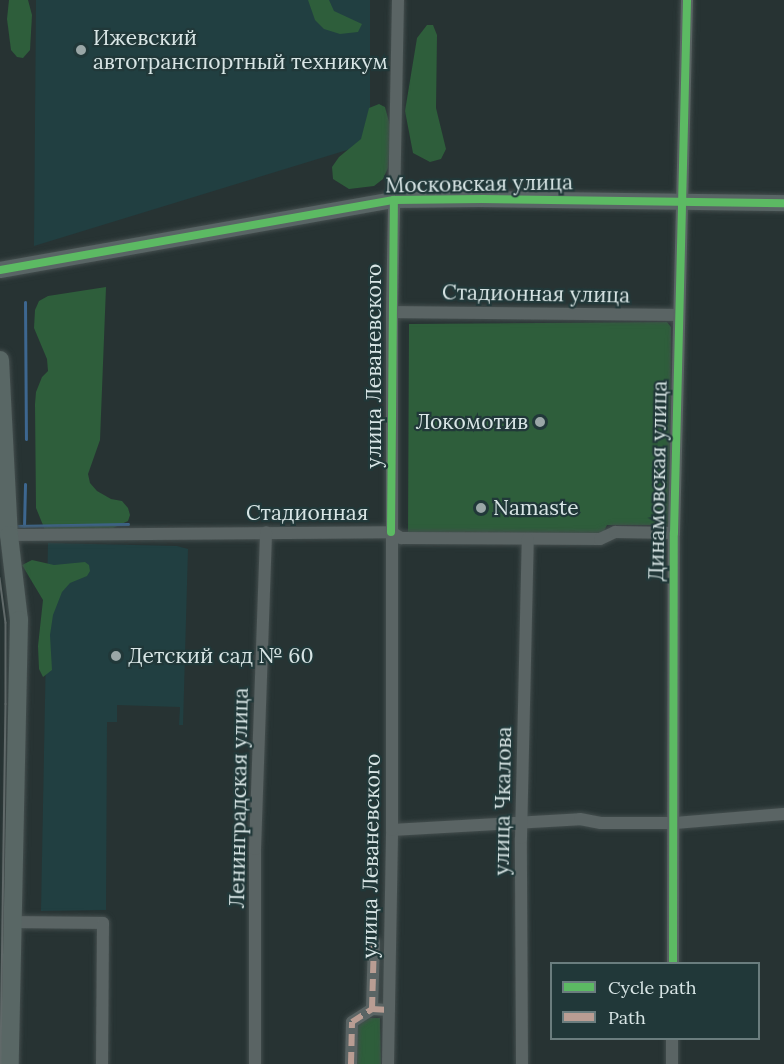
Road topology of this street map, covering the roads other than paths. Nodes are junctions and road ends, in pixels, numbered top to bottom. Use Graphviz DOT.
graph roads {
  1 [pos="399,0"];
  2 [pos="687,0"];
  3 [pos="394,200"];
  4 [pos="684,201"];
  5 [pos="784,203"];
  6 [pos="0,270"];
  7 [pos="392,312"];
  8 [pos="679,315"];
  9 [pos="0,360"];
  10 [pos="266,532"];
  11 [pos="392,532"];
  12 [pos="674,533"];
  13 [pos="9,535"];
  14 [pos="528,539"];
  15 [pos="784,814"];
  16 [pos="675,823"];
  17 [pos="521,824"];
  18 [pos="392,830"];
  19 [pos="13,922"];
  20 [pos="375,942"];
  21 [pos="673,962"];
  22 [pos="372,1009"];
  23 [pos="389,1010"];
  24 [pos="672,1040"];
  25 [pos="10,1064"];
  26 [pos="102,1064"];
  27 [pos="255,1064"];
  28 [pos="351,1064"];
  29 [pos="388,1064"];
  30 [pos="522,1064"];
  31 [pos="672,1064"];
  1 -- 3 [label="street, улица Леваневского"];
  2 -- 4 [label="street, Динамовская улица"];
  3 -- 4 [label="street, Московская улица"];
  3 -- 6 [label="street, Московская улица"];
  3 -- 7 [label="street, улица Леваневского"];
  4 -- 5 [label="street, Московская улица"];
  4 -- 8 [label="street, Динамовская улица"];
  7 -- 8 [label="street, Стадионная улица"];
  7 -- 11 [label="street, улица Леваневского"];
  8 -- 12 [label="street, Динамовская улица"];
  9 -- 13 [label="main road"];
  10 -- 11 [label="street, Стадионная"];
  10 -- 13 [label="street, Стадионная"];
  10 -- 27 [label="street, Ленинградская улица"];
  11 -- 14 [label="street, Стадионная"];
  11 -- 18 [label="street, улица Леваневского"];
  12 -- 14 [label="street, Стадионная"];
  12 -- 16 [label="street, Динамовская улица"];
  13 -- 19 [label="main road"];
  14 -- 17 [label="street, улица Чкалова"];
  15 -- 16 [label="street"];
  16 -- 17 [label="street"];
  16 -- 21 [label="street, Динамовская улица"];
  17 -- 18 [label="street"];
  17 -- 30 [label="street, улица Чкалова"];
  18 -- 23 [label="street, улица Леваневского"];
  19 -- 25 [label="main road"];
  19 -- 26 [label="street"];
  20 -- 22 [label="street"];
  22 -- 23 [label="street"];
  22 -- 28 [label="street"];
  23 -- 29 [label="street, улица Леваневского"];
  24 -- 31 [label="street"];
}
